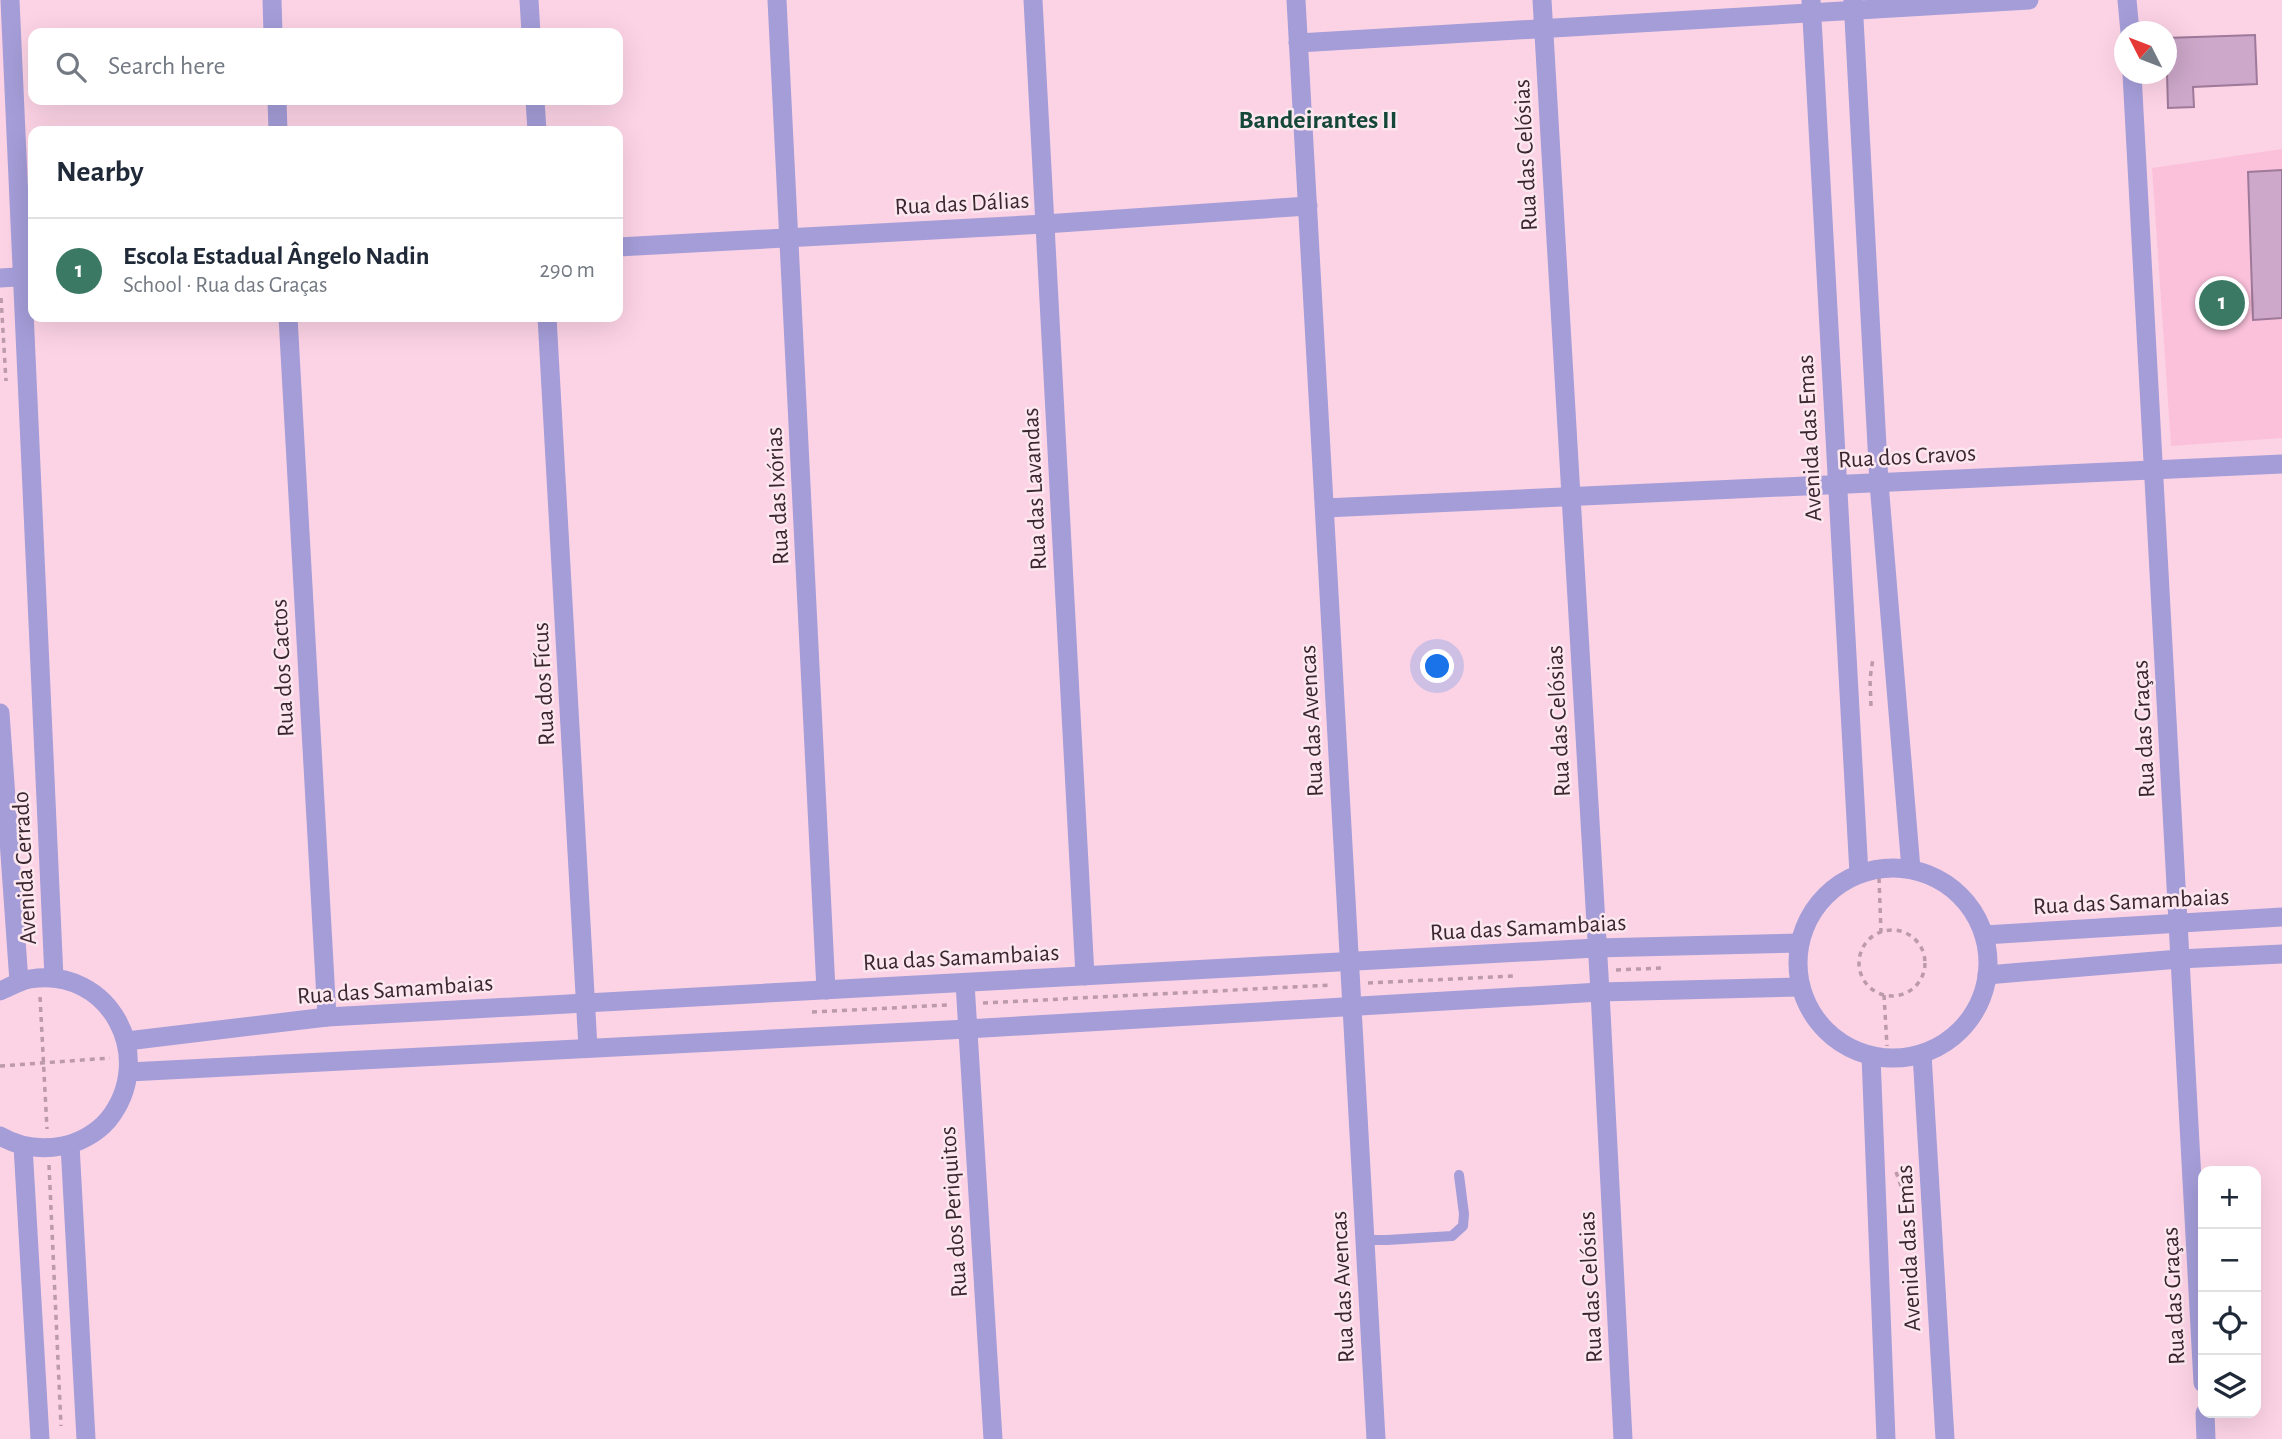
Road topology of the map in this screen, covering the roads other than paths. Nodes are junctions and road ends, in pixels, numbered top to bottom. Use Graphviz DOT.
graph roads {
  1 [pos="10,0"];
  2 [pos="272,0"];
  3 [pos="529,0"];
  4 [pos="777,0"];
  5 [pos="1033,0"];
  6 [pos="1296,0"];
  7 [pos="1542,0"];
  8 [pos="2029,0"];
  9 [pos="2127,0"];
  10 [pos="1853,5"];
  11 [pos="1811,7"];
  12 [pos="2129,21"];
  13 [pos="273,28"];
  14 [pos="531,28"];
  15 [pos="1543,29"];
  16 [pos="1298,43"];
  17 [pos="2133,84"];
  18 [pos="277,105"];
  19 [pos="535,105"];
  20 [pos="278,126"];
  21 [pos="537,126"];
  22 [pos="1308,206"];
  23 [pos="1045,224"];
  24 [pos="790,236"];
  25 [pos="623,247"];
  26 [pos="27,276"];
  27 [pos="0,278"];
  28 [pos="28,302"];
  29 [pos="29,322"];
  30 [pos="288,322"];
  31 [pos="547,322"];
  32 [pos="2282,464"];
  33 [pos="2155,470"];
  34 [pos="1879,483"];
  35 [pos="1836,485"];
  36 [pos="1571,497"];
  37 [pos="1325,508"];
  38 [pos="0,713"];
  39 [pos="1911,869"];
  40 [pos="1859,874"];
  41 [pos="2282,917"];
  42 [pos="2179,923"];
  43 [pos="1984,935"];
  44 [pos="1800,943"];
  45 [pos="1596,948"];
  46 [pos="2282,954"];
  47 [pos="2179,959"];
  48 [pos="1349,962"];
  49 [pos="1987,975"];
  50 [pos="1085,976"];
  51 [pos="54,978"];
  52 [pos="19,982"];
  53 [pos="965,983"];
  54 [pos="1800,986"];
  55 [pos="826,990"];
  56 [pos="0,991"];
  57 [pos="1600,992"];
  58 [pos="586,1003"];
  59 [pos="1351,1007"];
  60 [pos="327,1017"];
  61 [pos="967,1029"];
  62 [pos="588,1048"];
  63 [pos="1922,1054"];
  64 [pos="129,1057"];
  65 [pos="1880,1057"];
  66 [pos="0,1136"];
  67 [pos="69,1145"];
  68 [pos="23,1146"];
  69 [pos="1459,1175"];
  70 [pos="1365,1240"];
  71 [pos="2201,1355"];
  72 [pos="2205,1418"];
  73 [pos="40,1439"];
  74 [pos="86,1439"];
  75 [pos="993,1439"];
  76 [pos="1376,1439"];
  77 [pos="1623,1439"];
  78 [pos="1886,1439"];
  79 [pos="1945,1439"];
  80 [pos="2206,1439"];
  1 -- 26 [label="street, Avenida Cerrado"];
  2 -- 13 [label="street"];
  3 -- 14 [label="street"];
  4 -- 24 [label="street, Rua das Ixórias"];
  5 -- 23 [label="street, Rua das Lavandas"];
  6 -- 16 [label="street, Rua das Avencas"];
  7 -- 15 [label="street, Rua das Celósias"];
  8 -- 10 [label="street"];
  9 -- 12 [label="street"];
  10 -- 11 [label="street"];
  10 -- 34 [label="street"];
  11 -- 15 [label="street"];
  11 -- 35 [label="street, Avenida das Emas"];
  15 -- 16 [label="street"];
  15 -- 36 [label="street, Rua das Celósias"];
  16 -- 22 [label="street, Rua das Avencas"];
  17 -- 33 [label="street, Rua das Graças"];
  18 -- 20 [label="street"];
  19 -- 21 [label="street"];
  22 -- 23 [label="street, Rua das Dálias"];
  22 -- 37 [label="street, Rua das Avencas"];
  23 -- 24 [label="street, Rua das Dálias"];
  23 -- 50 [label="street, Rua das Lavandas"];
  24 -- 25 [label="street, Rua das Dálias"];
  24 -- 55 [label="street, Rua das Ixórias"];
  26 -- 27 [label="street"];
  26 -- 28 [label="street, Avenida Cerrado"];
  29 -- 51 [label="street, Avenida Cerrado"];
  30 -- 60 [label="street, Rua dos Cactos"];
  31 -- 58 [label="street, Rua dos Fícus"];
  32 -- 33 [label="street, Rua dos Cravos"];
  33 -- 34 [label="street, Rua dos Cravos"];
  33 -- 42 [label="street, Rua das Graças"];
  34 -- 35 [label="street, Rua dos Cravos"];
  34 -- 39 [label="street"];
  35 -- 36 [label="street, Rua dos Cravos"];
  35 -- 40 [label="street, Avenida das Emas"];
  36 -- 37 [label="street, Rua dos Cravos"];
  36 -- 45 [label="street, Rua das Celósias"];
  37 -- 48 [label="street, Rua das Avencas"];
  38 -- 52 [label="street, Avenida Cerrado"];
  39 -- 40 [label="street"];
  39 -- 43 [label="street"];
  40 -- 44 [label="street"];
  41 -- 42 [label="street, Rua das Samambaias"];
  42 -- 43 [label="street, Rua das Samambaias"];
  42 -- 47 [label="street, Rua das Graças"];
  43 -- 49 [label="street"];
  44 -- 45 [label="street, Rua das Samambaias"];
  44 -- 54 [label="street"];
  45 -- 48 [label="street, Rua das Samambaias"];
  45 -- 57 [label="street, Rua das Celósias"];
  46 -- 47 [label="street"];
  47 -- 49 [label="street"];
  47 -- 71 [label="street, Rua das Graças"];
  48 -- 50 [label="street, Rua das Samambaias"];
  48 -- 59 [label="street, Rua das Avencas"];
  49 -- 63 [label="street"];
  50 -- 53 [label="street, Rua das Samambaias"];
  51 -- 52 [label="street"];
  51 -- 64 [label="street"];
  52 -- 56 [label="street"];
  53 -- 55 [label="street, Rua das Samambaias"];
  53 -- 61 [label="street, Rua dos Periquitos"];
  54 -- 57 [label="street"];
  54 -- 65 [label="street"];
  55 -- 58 [label="street, Rua das Samambaias"];
  57 -- 59 [label="street"];
  57 -- 77 [label="street, Rua das Celósias"];
  58 -- 60 [label="street, Rua das Samambaias"];
  58 -- 62 [label="street, Rua dos Fícus"];
  59 -- 61 [label="street"];
  59 -- 70 [label="street, Rua das Avencas"];
  60 -- 64 [label="street, Rua das Samambaias"];
  61 -- 62 [label="street"];
  61 -- 75 [label="street, Rua dos Periquitos"];
  62 -- 64 [label="street"];
  63 -- 65 [label="street"];
  63 -- 79 [label="street, Avenida das Emas"];
  64 -- 67 [label="street"];
  65 -- 78 [label="street, Avenida das Emas"];
  66 -- 68 [label="street"];
  67 -- 68 [label="street"];
  67 -- 74 [label="street"];
  68 -- 73 [label="street"];
  69 -- 70 [label="lane"];
  70 -- 76 [label="street, Rua das Avencas"];
  72 -- 80 [label="street"];
}
